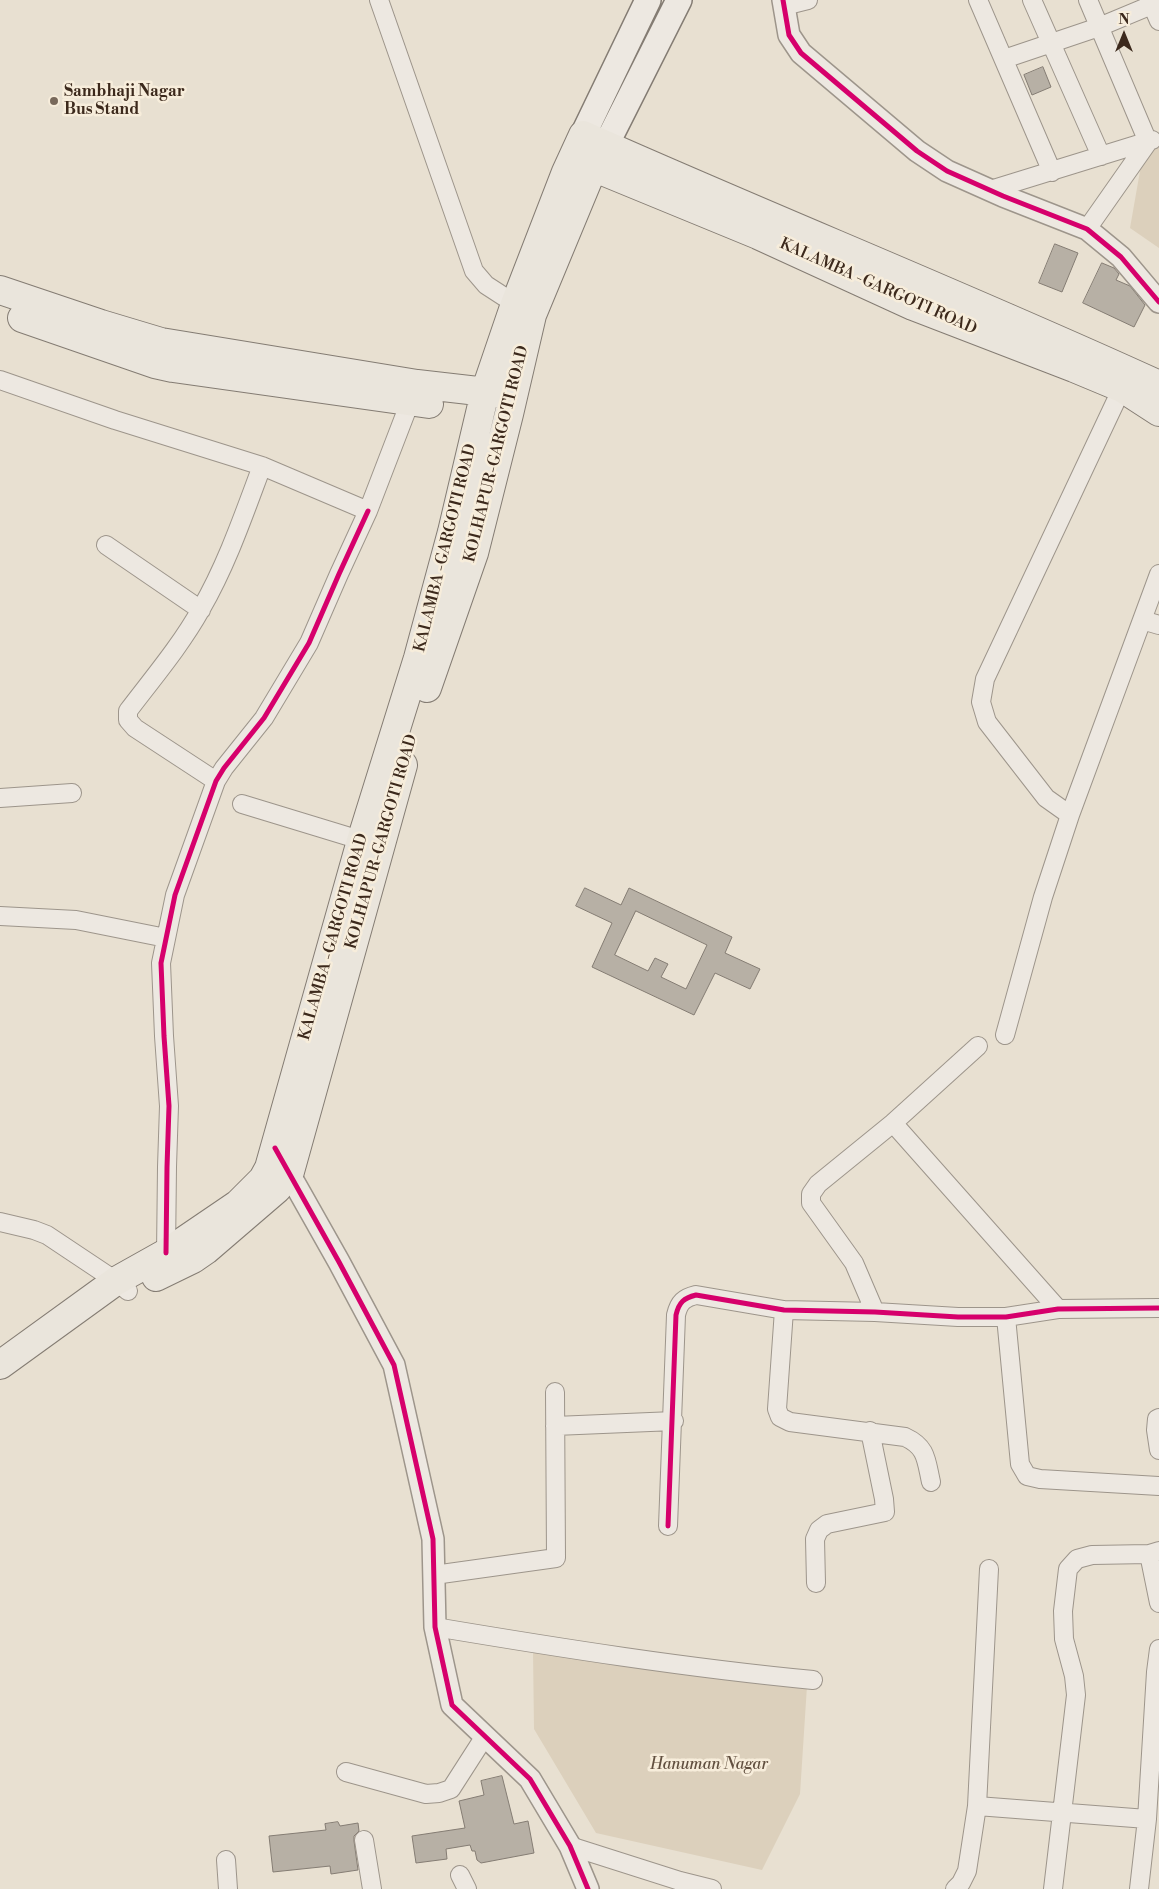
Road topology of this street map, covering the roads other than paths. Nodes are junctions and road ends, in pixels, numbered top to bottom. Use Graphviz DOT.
graph roads {
  1 [pos="379,0"];
  2 [pos="648,0"];
  3 [pos="679,0"];
  4 [pos="808,0"];
  5 [pos="978,0"];
  6 [pos="1032,0"];
  7 [pos="1088,0"];
  8 [pos="1154,2"];
  9 [pos="783,3"];
  10 [pos="1159,21"];
  11 [pos="1099,27"];
  12 [pos="1052,44"];
  13 [pos="1004,59"];
  14 [pos="1154,139"];
  15 [pos="589,152"];
  16 [pos="1101,156"];
  17 [pos="1052,172"];
  18 [pos="990,190"];
  19 [pos="1087,229"];
  20 [pos="0,290"];
  21 [pos="1159,302"];
  22 [pos="0,310"];
  23 [pos="524,310"];
  24 [pos="0,380"];
  25 [pos="1159,385"];
  26 [pos="1122,388"];
  27 [pos="413,393"];
  28 [pos="483,401"];
  29 [pos="511,405"];
  30 [pos="1159,412"];
  31 [pos="262,466"];
  32 [pos="368,511"];
  33 [pos="106,546"];
  34 [pos="1159,574"];
  35 [pos="201,610"];
  36 [pos="1151,623"];
  37 [pos="216,781"];
  38 [pos="72,793"];
  39 [pos="0,798"];
  40 [pos="242,804"];
  41 [pos="1070,816"];
  42 [pos="371,844"];
  43 [pos="0,916"];
  44 [pos="166,938"];
  45 [pos="1005,1035"];
  46 [pos="978,1046"];
  47 [pos="893,1123"];
  48 [pos="275,1148"];
  49 [pos="289,1175"];
  50 [pos="0,1222"];
  51 [pos="166,1253"];
  52 [pos="122,1286"];
  53 [pos="1159,1308"];
  54 [pos="1058,1309"];
  55 [pos="784,1310"];
  56 [pos="875,1312"];
  57 [pos="1006,1317"];
  58 [pos="0,1365"];
  59 [pos="0,1387"];
  60 [pos="555,1392"];
  61 [pos="1159,1418"];
  62 [pos="674,1421"];
  63 [pos="555,1426"];
  64 [pos="870,1431"];
  65 [pos="1159,1450"];
  66 [pos="931,1482"];
  67 [pos="1159,1486"];
  68 [pos="668,1526"];
  69 [pos="1154,1552"];
  70 [pos="989,1569"];
  71 [pos="434,1575"];
  72 [pos="816,1583"];
  73 [pos="1159,1603"];
  74 [pos="435,1626"];
  75 [pos="1159,1650"];
  76 [pos="814,1680"];
  77 [pos="485,1736"];
  78 [pos="1156,1736"];
  79 [pos="346,1772"];
  80 [pos="978,1806"];
  81 [pos="1063,1813"];
  82 [pos="1147,1819"];
  83 [pos="364,1840"];
  84 [pos="570,1846"];
  85 [pos="226,1860"];
  86 [pos="228,1889"];
  87 [pos="372,1889"];
  88 [pos="588,1889"];
  89 [pos="712,1889"];
  90 [pos="955,1889"];
  91 [pos="1053,1889"];
  92 [pos="1139,1889"];
  1 -- 23 [label="street"];
  2 -- 15 [label="main road, KALAMBA -GARGOTI ROAD"];
  3 -- 15 [label="main road, KALAMBA -GARGOTI ROAD"];
  4 -- 9 [label="street"];
  5 -- 13 [label="street"];
  6 -- 12 [label="street"];
  7 -- 11 [label="street"];
  8 -- 10 [label="street"];
  8 -- 11 [label="street"];
  9 -- 18 [label="street"];
  11 -- 12 [label="street"];
  11 -- 14 [label="street"];
  12 -- 13 [label="street"];
  12 -- 16 [label="street"];
  13 -- 17 [label="street"];
  14 -- 16 [label="street"];
  14 -- 19 [label="street"];
  15 -- 23 [label="main road, KALAMBA -GARGOTI ROAD"];
  15 -- 25 [label="main road"];
  15 -- 26 [label="main road, KALAMBA -GARGOTI ROAD"];
  16 -- 17 [label="street"];
  17 -- 18 [label="street"];
  18 -- 19 [label="street"];
  19 -- 21 [label="street"];
  20 -- 27 [label="main road"];
  22 -- 27 [label="main road"];
  23 -- 28 [label="main road, KALAMBA -GARGOTI ROAD"];
  23 -- 29 [label="main road, KOLHAPUR-GARGOTI ROAD"];
  24 -- 31 [label="street"];
  26 -- 30 [label="main road, KALAMBA -GARGOTI ROAD"];
  26 -- 41 [label="street"];
  27 -- 28 [label="main road"];
  27 -- 32 [label="street"];
  28 -- 29 [label="main road"];
  28 -- 42 [label="main road, KALAMBA -GARGOTI ROAD"];
  29 -- 42 [label="main road, KOLHAPUR-GARGOTI ROAD"];
  31 -- 32 [label="street"];
  31 -- 35 [label="street"];
  32 -- 37 [label="street"];
  33 -- 35 [label="street"];
  34 -- 36 [label="street"];
  35 -- 37 [label="street"];
  36 -- 41 [label="street"];
  37 -- 44 [label="street"];
  38 -- 39 [label="street"];
  40 -- 42 [label="street"];
  41 -- 45 [label="street"];
  42 -- 48 [label="main road, KALAMBA -GARGOTI ROAD"];
  42 -- 49 [label="main road, KOLHAPUR-GARGOTI ROAD"];
  43 -- 44 [label="street"];
  44 -- 51 [label="street"];
  46 -- 47 [label="street"];
  47 -- 54 [label="street"];
  47 -- 56 [label="street"];
  48 -- 49 [label="street"];
  48 -- 51 [label="main road, KALAMBA -GARGOTI ROAD"];
  49 -- 52 [label="main road, KOLHAPUR-GARGOTI ROAD"];
  49 -- 71 [label="street"];
  50 -- 52 [label="street"];
  51 -- 52 [label="main road, KALAMBA -GARGOTI ROAD"];
  52 -- 58 [label="main road, KALAMBA -GARGOTI ROAD"];
  52 -- 59 [label="main road, KOLHAPUR-GARGOTI ROAD"];
  53 -- 54 [label="street"];
  54 -- 57 [label="street"];
  55 -- 56 [label="street"];
  55 -- 62 [label="street"];
  55 -- 64 [label="street"];
  56 -- 57 [label="street"];
  57 -- 67 [label="street"];
  60 -- 63 [label="street"];
  61 -- 65 [label="street"];
  62 -- 63 [label="street"];
  62 -- 68 [label="street"];
  63 -- 71 [label="street"];
  64 -- 66 [label="street"];
  64 -- 72 [label="street"];
  69 -- 73 [label="street"];
  69 -- 81 [label="street"];
  70 -- 80 [label="street"];
  71 -- 74 [label="street"];
  74 -- 76 [label="street"];
  74 -- 77 [label="street"];
  75 -- 78 [label="street"];
  77 -- 79 [label="street"];
  77 -- 84 [label="street"];
  78 -- 82 [label="street"];
  80 -- 81 [label="street"];
  80 -- 90 [label="street"];
  81 -- 82 [label="street"];
  81 -- 91 [label="street"];
  82 -- 92 [label="street"];
  83 -- 87 [label="street"];
  84 -- 88 [label="street"];
  84 -- 89 [label="street"];
  85 -- 86 [label="street"];
}
